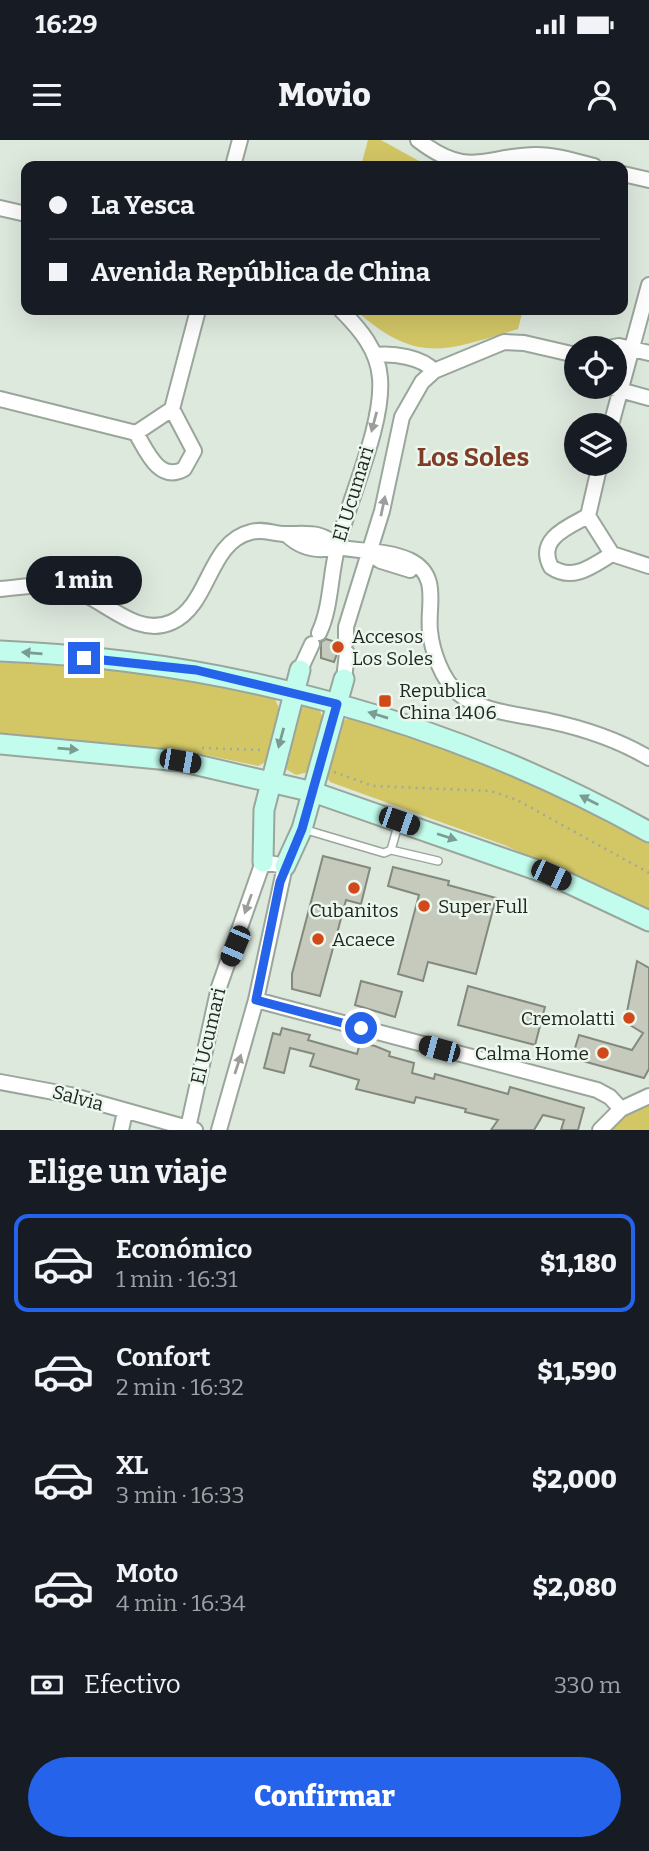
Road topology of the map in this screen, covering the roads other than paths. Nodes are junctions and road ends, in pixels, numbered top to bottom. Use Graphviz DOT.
graph roads {
  1 [pos="240,140"];
  2 [pos="418,140"];
  3 [pos="234,161"];
  4 [pos="462,161"];
  5 [pos="488,161"];
  6 [pos="569,161"];
  7 [pos="628,175"];
  8 [pos="649,180"];
  9 [pos="0,208"];
  10 [pos="21,213"];
  11 [pos="649,285"];
  12 [pos="197,315"];
  13 [pos="346,315"];
  14 [pos="627,348"];
  15 [pos="631,348"];
  16 [pos="564,352"];
  17 [pos="649,353"];
  18 [pos="375,355"];
  19 [pos="627,358"];
  20 [pos="434,371"];
  21 [pos="627,392"];
  22 [pos="649,398"];
  23 [pos="0,399"];
  24 [pos="173,409"];
  25 [pos="136,433"];
  26 [pos="597,476"];
  27 [pos="588,516"];
  28 [pos="337,547"];
  29 [pos="370,554"];
  30 [pos="612,554"];
  31 [pos="649,566"];
  32 [pos="0,589"];
  33 [pos="0,652"];
  34 [pos="300,670"];
  35 [pos="344,679"];
  36 [pos="293,694"];
  37 [pos="337,704"];
  38 [pos="0,744"];
  39 [pos="633,750"];
  40 [pos="649,750"];
  41 [pos="649,758"];
  42 [pos="270,782"];
  43 [pos="313,792"];
  44 [pos="399,821"];
  45 [pos="302,829"];
  46 [pos="649,832"];
  47 [pos="391,850"];
  48 [pos="439,861"];
  49 [pos="263,862"];
  50 [pos="285,866"];
  51 [pos="649,922"];
  52 [pos="256,1000"];
  53 [pos="0,1082"];
  54 [pos="649,1096"];
  55 [pos="621,1109"];
  56 [pos="125,1112"];
  57 [pos="191,1129"];
  58 [pos="121,1130"];
  59 [pos="219,1130"];
  60 [pos="600,1130"];
  1 -- 3 [label="street"];
  2 -- 4 [label="street"];
  5 -- 6 [label="street"];
  7 -- 8 [label="street"];
  9 -- 10 [label="street"];
  11 -- 15 [label="street"];
  12 -- 24 [label="street"];
  13 -- 18 [label="street"];
  14 -- 15 [label="street"];
  15 -- 17 [label="street"];
  15 -- 19 [label="street"];
  16 -- 20 [label="street"];
  18 -- 20 [label="street"];
  18 -- 28 [label="street, El Ucumari, one-way"];
  29 -- 20 [label="street, El Ucumari, one-way"];
  21 -- 22 [label="street"];
  23 -- 25 [label="street"];
  24 -- 25 [label="street"];
  24 -- 25 [label="street"];
  26 -- 27 [label="street"];
  27 -- 30 [label="street"];
  27 -- 30 [label="street"];
  28 -- 29 [label="street"];
  28 -- 32 [label="street"];
  28 -- 34 [label="street, El Ucumari"];
  29 -- 35 [label="street, El Ucumari"];
  29 -- 39 [label="street"];
  30 -- 31 [label="street"];
  36 -- 33 [label="main road, one-way"];
  34 -- 36 [label="main road"];
  35 -- 37 [label="main road"];
  36 -- 37 [label="main road"];
  36 -- 42 [label="main road, one-way"];
  37 -- 43 [label="main road"];
  46 -- 37 [label="main road, one-way"];
  38 -- 42 [label="main road, one-way"];
  39 -- 40 [label="street"];
  39 -- 41 [label="street"];
  42 -- 43 [label="main road"];
  42 -- 49 [label="main road"];
  43 -- 44 [label="main road"];
  43 -- 45 [label="main road"];
  44 -- 47 [label="lane"];
  44 -- 51 [label="main road, one-way"];
  45 -- 47 [label="lane"];
  45 -- 50 [label="main road"];
  47 -- 48 [label="lane"];
  49 -- 50 [label="street"];
  49 -- 57 [label="street, El Ucumari, one-way"];
  50 -- 52 [label="street, El Ucumari"];
  52 -- 55 [label="street"];
  59 -- 52 [label="street, El Ucumari, one-way"];
  53 -- 56 [label="street, Salvia"];
  54 -- 55 [label="street"];
  55 -- 60 [label="street"];
  56 -- 57 [label="street, Salvia"];
  56 -- 58 [label="street"];
}
